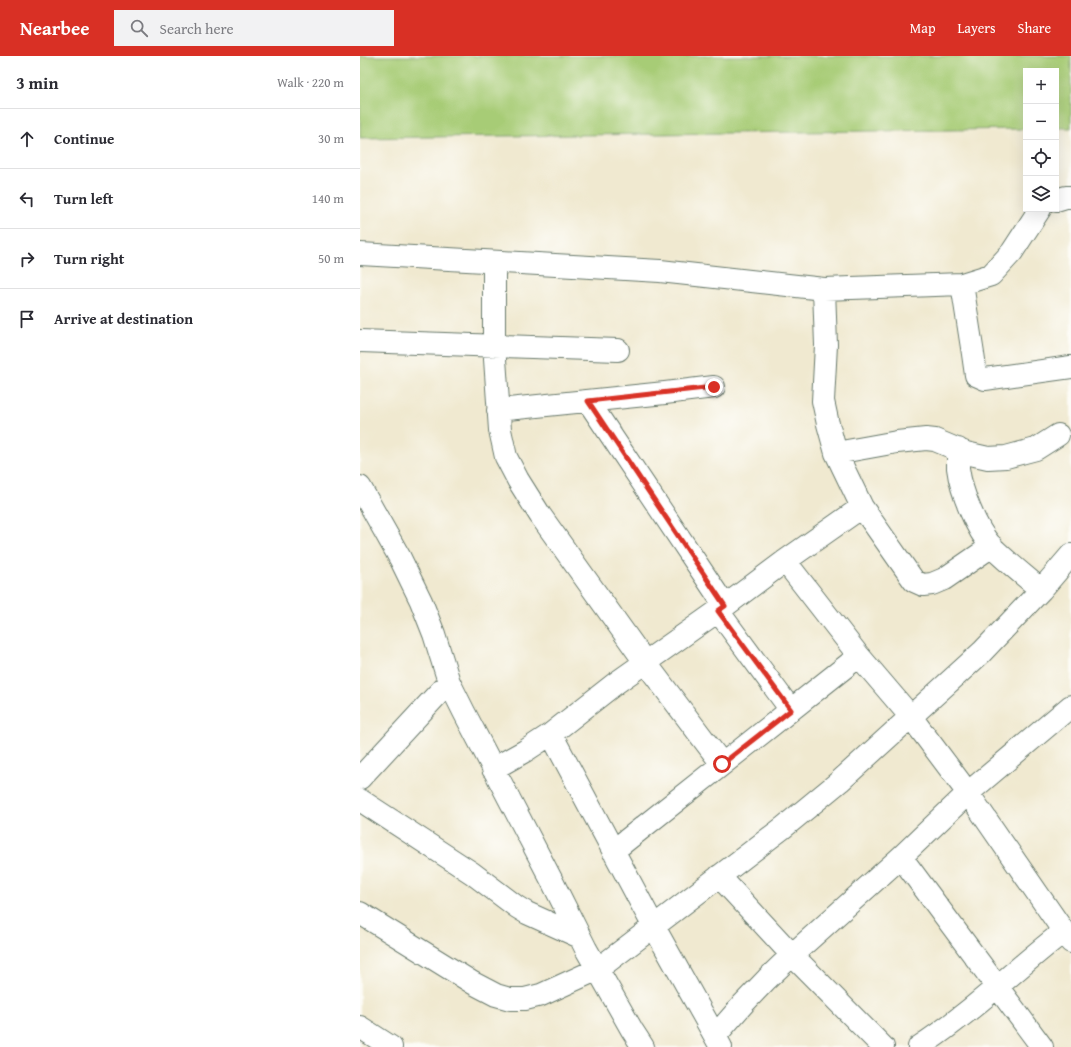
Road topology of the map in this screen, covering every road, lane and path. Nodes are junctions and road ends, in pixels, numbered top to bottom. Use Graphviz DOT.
graph roads {
  1 [pos="1071,196"];
  2 [pos="1059,199"];
  3 [pos="1038,212"];
  4 [pos="360,254"];
  5 [pos="494,262"];
  6 [pos="962,284"];
  7 [pos="824,289"];
  8 [pos="360,341"];
  9 [pos="494,345"];
  10 [pos="618,350"];
  11 [pos="1071,367"];
  12 [pos="714,387"];
  13 [pos="588,401"];
  14 [pos="498,410"];
  15 [pos="1058,435"];
  16 [pos="958,450"];
  17 [pos="836,452"];
  18 [pos="360,487"];
  19 [pos="862,507"];
  20 [pos="992,546"];
  21 [pos="1071,555"];
  22 [pos="785,562"];
  23 [pos="1041,590"];
  24 [pos="721,609"];
  25 [pos="859,656"];
  26 [pos="645,662"];
  27 [pos="449,682"];
  28 [pos="1071,706"];
  29 [pos="791,710"];
  30 [pos="911,717"];
  31 [pos="551,734"];
  32 [pos="722,764"];
  33 [pos="493,769"];
  34 [pos="360,778"];
  35 [pos="968,793"];
  36 [pos="360,800"];
  37 [pos="613,851"];
  38 [pos="901,857"];
  39 [pos="719,876"];
  40 [pos="360,913"];
  41 [pos="654,927"];
  42 [pos="580,937"];
  43 [pos="1067,937"];
  44 [pos="792,955"];
  45 [pos="598,969"];
  46 [pos="998,987"];
  47 [pos="360,1027"];
  48 [pos="718,1042"];
  49 [pos="929,1044"];
  50 [pos="391,1047"];
  51 [pos="643,1047"];
  52 [pos="883,1047"];
  53 [pos="1042,1047"];
  1 -- 2 [label="street"];
  3 -- 6 [label="street"];
  4 -- 5 [label="street"];
  5 -- 7 [label="street"];
  5 -- 9 [label="street"];
  6 -- 7 [label="street"];
  6 -- 11 [label="street"];
  7 -- 17 [label="street"];
  8 -- 9 [label="street"];
  9 -- 10 [label="street"];
  9 -- 14 [label="street"];
  12 -- 13 [label="street"];
  13 -- 14 [label="street"];
  13 -- 24 [label="street"];
  14 -- 26 [label="street"];
  15 -- 16 [label="street"];
  16 -- 17 [label="street"];
  16 -- 20 [label="street"];
  17 -- 19 [label="street"];
  18 -- 27 [label="street"];
  19 -- 20 [label="street"];
  19 -- 22 [label="street"];
  20 -- 23 [label="street"];
  21 -- 23 [label="street"];
  22 -- 24 [label="street"];
  22 -- 25 [label="street"];
  23 -- 30 [label="street"];
  24 -- 26 [label="street"];
  24 -- 29 [label="street"];
  25 -- 29 [label="street"];
  25 -- 30 [label="street"];
  26 -- 31 [label="street"];
  26 -- 32 [label="street"];
  27 -- 33 [label="street"];
  27 -- 34 [label="street"];
  28 -- 35 [label="street"];
  29 -- 32 [label="street"];
  30 -- 35 [label="street"];
  30 -- 39 [label="street"];
  31 -- 33 [label="street"];
  31 -- 37 [label="street"];
  32 -- 37 [label="street"];
  33 -- 42 [label="street"];
  35 -- 38 [label="street"];
  35 -- 43 [label="street"];
  36 -- 42 [label="street"];
  37 -- 41 [label="street"];
  38 -- 44 [label="street"];
  38 -- 46 [label="street"];
  39 -- 41 [label="street"];
  39 -- 44 [label="street"];
  40 -- 45 [label="street"];
  41 -- 45 [label="street"];
  41 -- 48 [label="street"];
  42 -- 45 [label="street"];
  43 -- 46 [label="street"];
  44 -- 48 [label="street"];
  44 -- 52 [label="street"];
  45 -- 51 [label="street"];
  46 -- 49 [label="street"];
  46 -- 53 [label="street"];
  47 -- 50 [label="street"];
}
